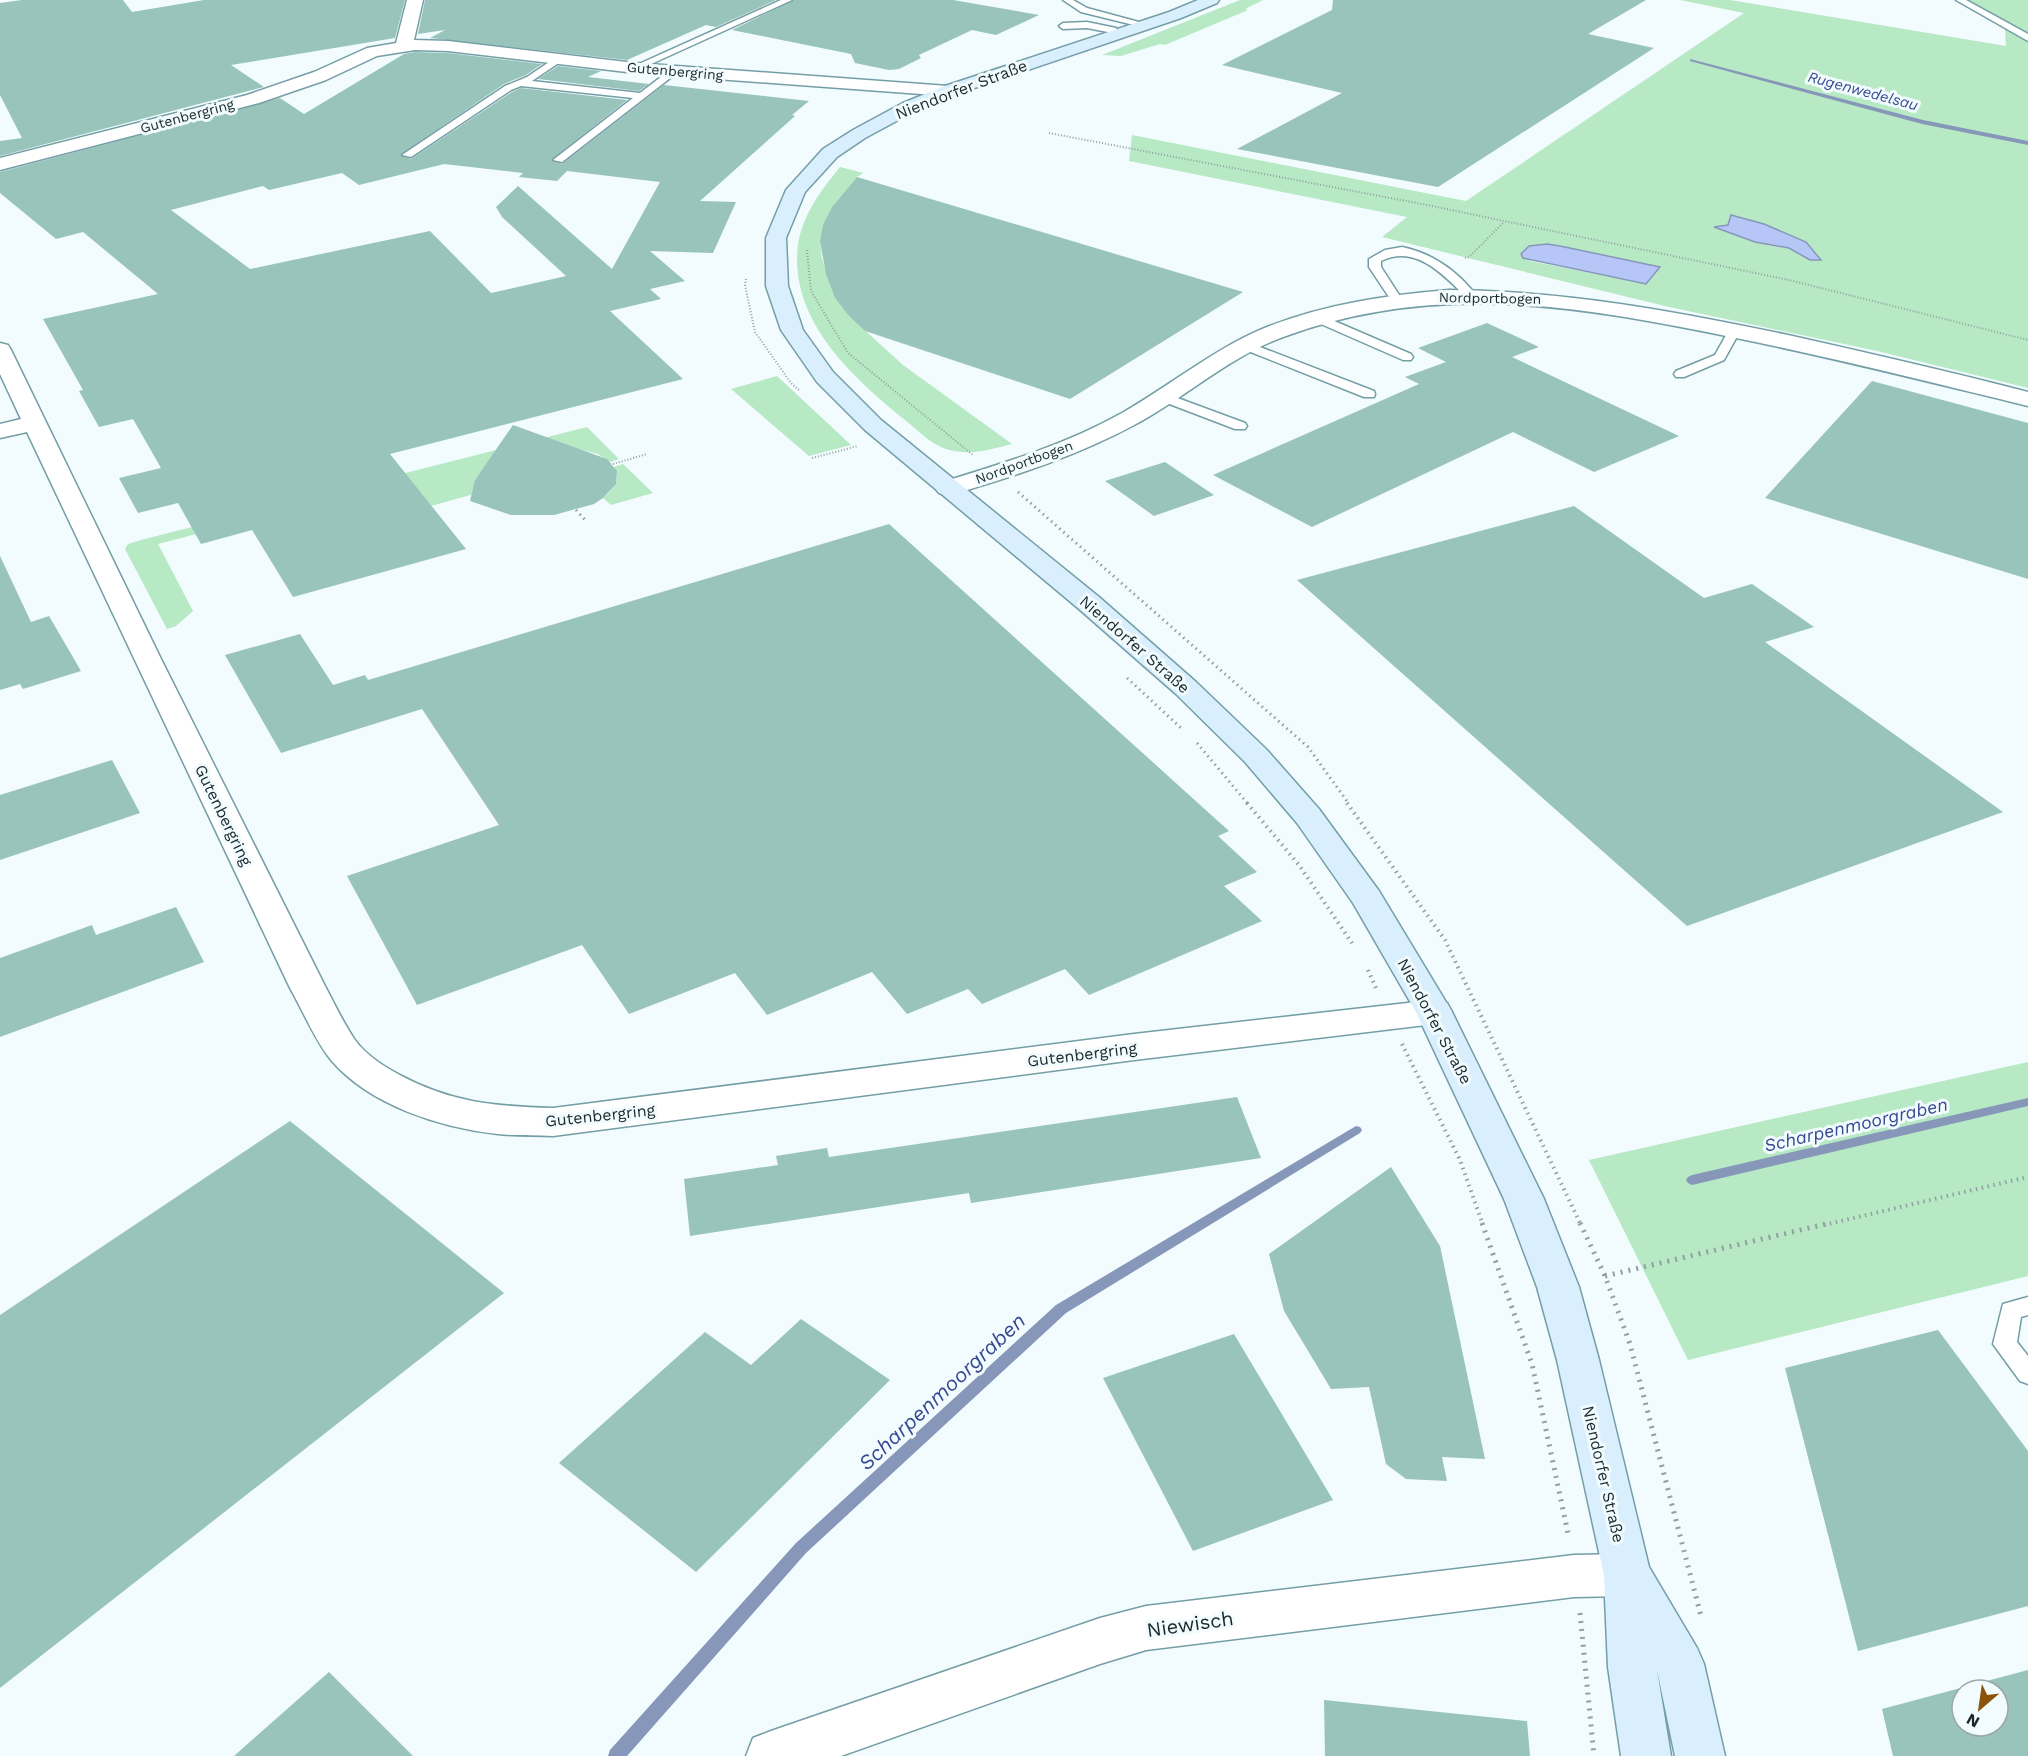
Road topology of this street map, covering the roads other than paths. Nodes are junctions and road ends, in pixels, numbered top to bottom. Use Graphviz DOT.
graph roads {
  1 [pos="415,0"];
  2 [pos="788,0"];
  3 [pos="1067,0"];
  4 [pos="1211,0"];
  5 [pos="1960,0"];
  6 [pos="1146,25"];
  7 [pos="1063,26"];
  8 [pos="1123,32"];
  9 [pos="2028,38"];
  10 [pos="404,46"];
  11 [pos="558,60"];
  12 [pos="635,68"];
  13 [pos="673,72"];
  14 [pos="520,83"];
  15 [pos="948,91"];
  16 [pos="641,96"];
  17 [pos="407,155"];
  18 [pos="558,160"];
  19 [pos="0,164"];
  20 [pos="1470,295"];
  21 [pos="1397,301"];
  22 [pos="1318,318"];
  23 [pos="1734,331"];
  24 [pos="1247,346"];
  25 [pos="0,350"];
  26 [pos="1407,357"];
  27 [pos="1680,374"];
  28 [pos="1369,394"];
  29 [pos="1164,397"];
  30 [pos="2028,399"];
  31 [pos="34,423"];
  32 [pos="1240,426"];
  33 [pos="0,431"];
  34 [pos="948,488"];
  35 [pos="1434,1012"];
  36 [pos="2028,1306"];
  37 [pos="2028,1374"];
  38 [pos="1627,1575"];
  39 [pos="771,1756"];
  40 [pos="1646,1756"];
  41 [pos="1700,1756"];
  1 -- 10 [label="street"];
  2 -- 12 [label="lane"];
  3 -- 6 [label="lane"];
  4 -- 6 [label="main road, Niendorfer Straße"];
  5 -- 9 [label="lane"];
  6 -- 8 [label="main road, Niendorfer Straße"];
  7 -- 8 [label="lane"];
  8 -- 15 [label="main road, Niendorfer Straße"];
  10 -- 11 [label="street, Gutenbergring"];
  10 -- 19 [label="street, Gutenbergring"];
  11 -- 12 [label="street, Gutenbergring"];
  11 -- 14 [label="lane"];
  12 -- 13 [label="street, Gutenbergring"];
  13 -- 15 [label="street, Gutenbergring"];
  13 -- 16 [label="lane"];
  14 -- 16 [label="lane"];
  14 -- 17 [label="lane"];
  15 -- 34 [label="main road, Niendorfer Straße"];
  16 -- 18 [label="lane"];
  20 -- 21 [label="street, Nordportbogen"];
  20 -- 21 [label="lane"];
  20 -- 23 [label="street, Nordportbogen"];
  21 -- 22 [label="street, Nordportbogen"];
  22 -- 24 [label="street, Nordportbogen"];
  22 -- 26 [label="lane"];
  23 -- 27 [label="lane"];
  23 -- 30 [label="street, Nordportbogen"];
  24 -- 28 [label="lane"];
  24 -- 29 [label="street, Nordportbogen"];
  25 -- 31 [label="street, Gutenbergring"];
  29 -- 32 [label="lane"];
  29 -- 34 [label="street, Nordportbogen"];
  31 -- 33 [label="street"];
  31 -- 35 [label="street, Gutenbergring"];
  34 -- 35 [label="main road, Niendorfer Straße"];
  35 -- 38 [label="main road, Niendorfer Straße"];
  36 -- 37 [label="lane"];
  38 -- 39 [label="street, Niewisch"];
  38 -- 40 [label="main road, Niendorfer Straße"];
  38 -- 41 [label="main road, Niendorfer Straße"];
}
